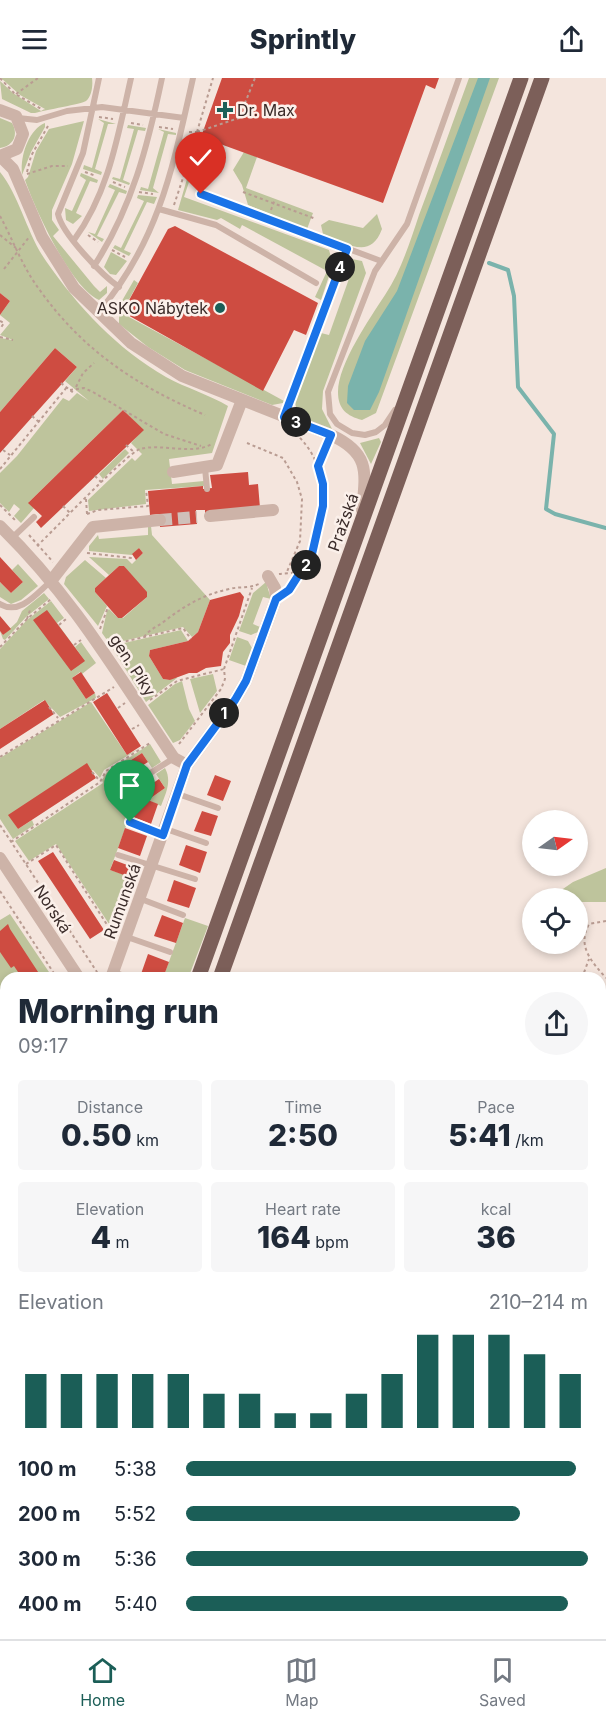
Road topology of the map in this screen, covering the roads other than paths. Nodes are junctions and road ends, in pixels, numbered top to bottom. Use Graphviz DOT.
graph roads {
  1 [pos="99,78"];
  2 [pos="130,78"];
  3 [pos="162,78"];
  4 [pos="192,78"];
  5 [pos="459,78"];
  6 [pos="521,78"];
  7 [pos="542,78"];
  8 [pos="93,108"];
  9 [pos="124,109"];
  10 [pos="1,110"];
  11 [pos="155,115"];
  12 [pos="18,118"];
  13 [pos="184,118"];
  14 [pos="37,120"];
  15 [pos="23,134"];
  16 [pos="179,147"];
  17 [pos="17,149"];
  18 [pos="0,156"];
  19 [pos="22,175"];
  20 [pos="159,209"];
  21 [pos="74,240"];
  22 [pos="347,249"];
  23 [pos="381,261"];
  24 [pos="94,266"];
  25 [pos="316,283"];
  26 [pos="119,286"];
  27 [pos="98,313"];
  28 [pos="412,382"];
  29 [pos="242,400"];
  30 [pos="284,417"];
  31 [pos="206,468"];
  32 [pos="173,472"];
  33 [pos="207,489"];
  34 [pos="273,510"];
  35 [pos="205,515"];
  36 [pos="34,518"];
  37 [pos="160,520"];
  38 [pos="0,526"];
  39 [pos="359,529"];
  40 [pos="12,538"];
  41 [pos="269,577"];
  42 [pos="51,581"];
  43 [pos="0,604"];
  44 [pos="174,752"];
  45 [pos="187,765"];
  46 [pos="125,789"];
  47 [pos="178,794"];
  48 [pos="218,808"];
  49 [pos="130,822"];
  50 [pos="164,832"];
  51 [pos="206,843"];
  52 [pos="118,855"];
  53 [pos="0,858"];
  54 [pos="153,866"];
  55 [pos="195,879"];
  56 [pos="141,899"];
  57 [pos="183,915"];
  58 [pos="121,937"];
  59 [pos="170,952"];
  60 [pos="75,972"];
  61 [pos="113,972"];
  62 [pos="200,972"];
  63 [pos="222,972"];
  1 -- 8 [label="lane"];
  2 -- 9 [label="lane"];
  3 -- 11 [label="lane"];
  4 -- 13 [label="lane"];
  5 -- 23 [label="lane"];
  6 -- 28 [label="main road, Pražská"];
  7 -- 63 [label="main road"];
  8 -- 9 [label="lane"];
  8 -- 14 [label="lane"];
  8 -- 21 [label="lane"];
  9 -- 11 [label="lane"];
  9 -- 21 [label="lane"];
  10 -- 12 [label="street"];
  11 -- 13 [label="lane"];
  11 -- 24 [label="lane"];
  12 -- 14 [label="lane"];
  12 -- 15 [label="street"];
  13 -- 16 [label="lane"];
  14 -- 15 [label="lane"];
  15 -- 17 [label="street"];
  16 -- 20 [label="lane"];
  16 -- 22 [label="lane"];
  17 -- 18 [label="street"];
  17 -- 19 [label="street"];
  18 -- 19 [label="street"];
  19 -- 27 [label="street"];
  20 -- 25 [label="lane"];
  20 -- 26 [label="lane"];
  21 -- 24 [label="lane"];
  22 -- 23 [label="lane"];
  22 -- 30 [label="lane"];
  23 -- 28 [label="lane"];
  24 -- 26 [label="lane"];
  26 -- 27 [label="lane"];
  27 -- 29 [label="street"];
  28 -- 39 [label="main road, Pražská"];
  29 -- 30 [label="street"];
  29 -- 31 [label="street"];
  30 -- 39 [label="street"];
  31 -- 32 [label="street"];
  31 -- 33 [label="lane"];
  34 -- 35 [label="street"];
  36 -- 40 [label="lane"];
  37 -- 42 [label="street"];
  38 -- 40 [label="street, gen. Píky"];
  39 -- 62 [label="main road, Pražská"];
  40 -- 42 [label="street, gen. Píky"];
  41 -- 45 [label="street, Rumunská"];
  42 -- 43 [label="lane"];
  42 -- 44 [label="street, gen. Píky"];
  44 -- 45 [label="street, gen. Píky"];
  44 -- 46 [label="lane"];
  45 -- 47 [label="street, Rumunská"];
  47 -- 48 [label="lane"];
  47 -- 50 [label="street, Rumunská"];
  49 -- 50 [label="lane"];
  50 -- 51 [label="lane"];
  50 -- 54 [label="street, Rumunská"];
  52 -- 54 [label="lane"];
  53 -- 60 [label="street, Norská"];
  54 -- 55 [label="lane"];
  54 -- 56 [label="street, Rumunská"];
  56 -- 57 [label="lane"];
  56 -- 58 [label="street, Rumunská"];
  58 -- 59 [label="lane"];
  58 -- 61 [label="street, Rumunská"];
}
